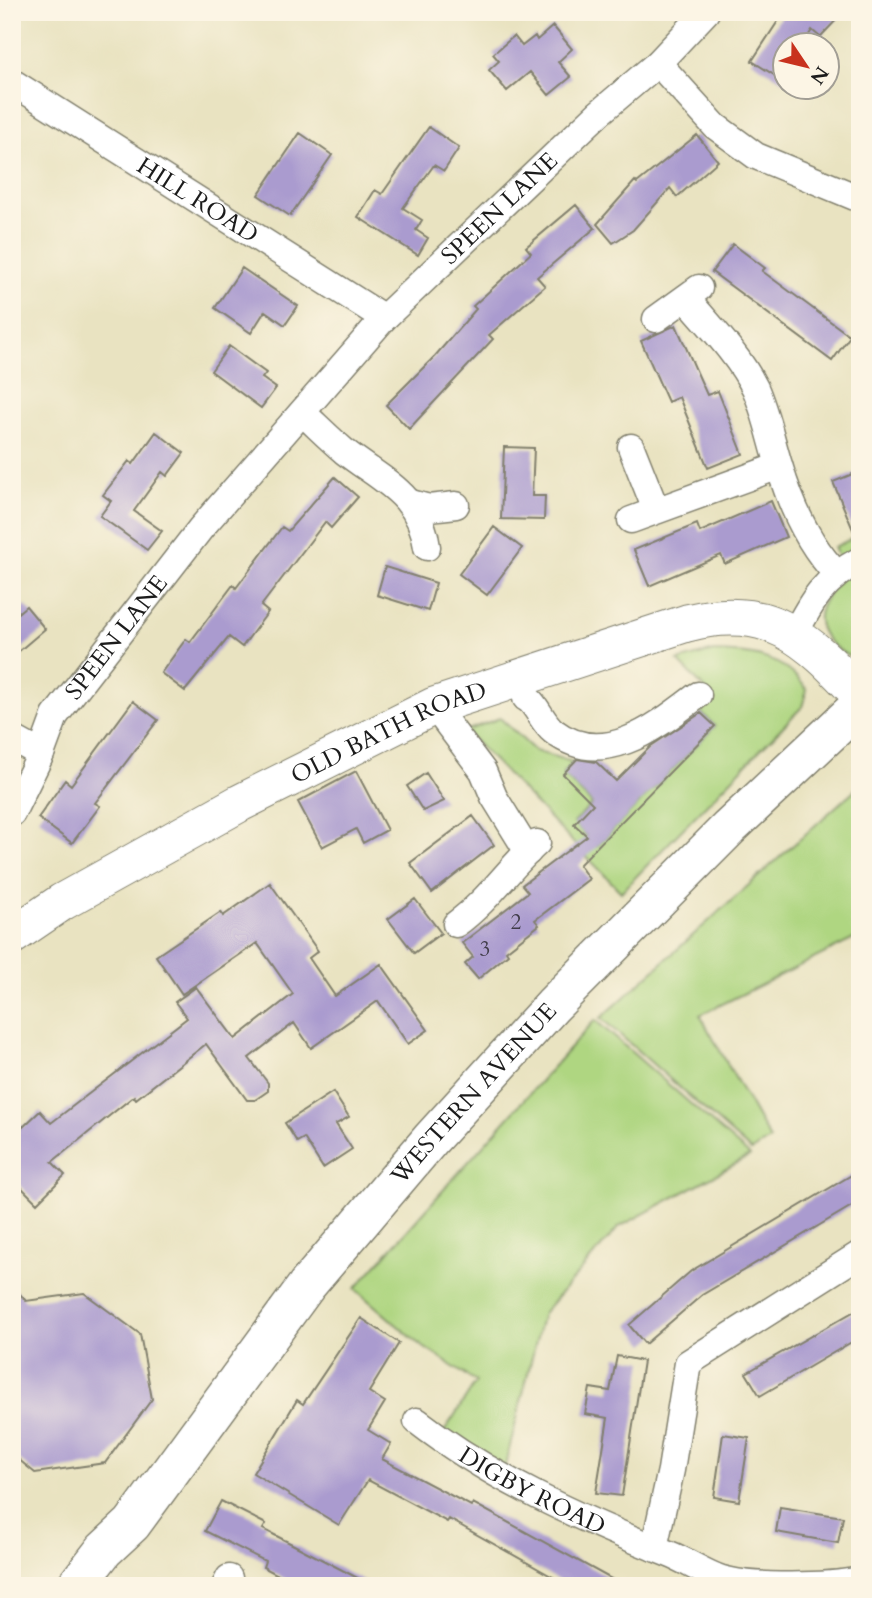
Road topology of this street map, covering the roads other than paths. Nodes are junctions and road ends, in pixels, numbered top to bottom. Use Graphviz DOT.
graph roads {
  1 [pos="706,12"];
  2 [pos="658,63"];
  3 [pos="12,82"];
  4 [pos="860,199"];
  5 [pos="384,318"];
  6 [pos="656,319"];
  7 [pos="304,414"];
  8 [pos="631,447"];
  9 [pos="779,466"];
  10 [pos="411,503"];
  11 [pos="456,505"];
  12 [pos="656,510"];
  13 [pos="631,520"];
  14 [pos="427,547"];
  15 [pos="860,560"];
  16 [pos="836,573"];
  17 [pos="794,635"];
  18 [pos="524,675"];
  19 [pos="698,695"];
  20 [pos="860,695"];
  21 [pos="860,705"];
  22 [pos="434,706"];
  23 [pos="12,738"];
  24 [pos="41,754"];
  25 [pos="12,813"];
  26 [pos="456,924"];
  27 [pos="15,925"];
  28 [pos="860,1255"];
  29 [pos="416,1421"];
  30 [pos="132,1524"];
  31 [pos="654,1548"];
  32 [pos="860,1580"];
  33 [pos="76,1586"];
  34 [pos="103,1586"];
  1 -- 2 [label="street, SPEEN LANE"];
  2 -- 4 [label="street"];
  2 -- 5 [label="street, SPEEN LANE"];
  3 -- 5 [label="street, HILL ROAD"];
  5 -- 7 [label="street, SPEEN LANE"];
  6 -- 9 [label="street"];
  7 -- 10 [label="street"];
  7 -- 24 [label="street, SPEEN LANE"];
  8 -- 12 [label="street"];
  9 -- 12 [label="street"];
  9 -- 16 [label="street"];
  10 -- 11 [label="street"];
  10 -- 14 [label="street"];
  12 -- 13 [label="street"];
  15 -- 16 [label="street"];
  16 -- 17 [label="street"];
  17 -- 18 [label="street, OLD BATH ROAD"];
  17 -- 20 [label="street, OLD BATH ROAD"];
  18 -- 19 [label="street"];
  18 -- 22 [label="street, OLD BATH ROAD"];
  21 -- 30 [label="main road, WESTERN AVENUE"];
  22 -- 26 [label="street"];
  22 -- 27 [label="street, OLD BATH ROAD"];
  23 -- 24 [label="street"];
  24 -- 25 [label="street, SPEEN LANE"];
  28 -- 31 [label="street"];
  29 -- 31 [label="street, DIGBY ROAD"];
  30 -- 33 [label="main road, WESTERN AVENUE"];
  30 -- 34 [label="main road, WESTERN AVENUE"];
  31 -- 32 [label="street, DIGBY ROAD"];
}
